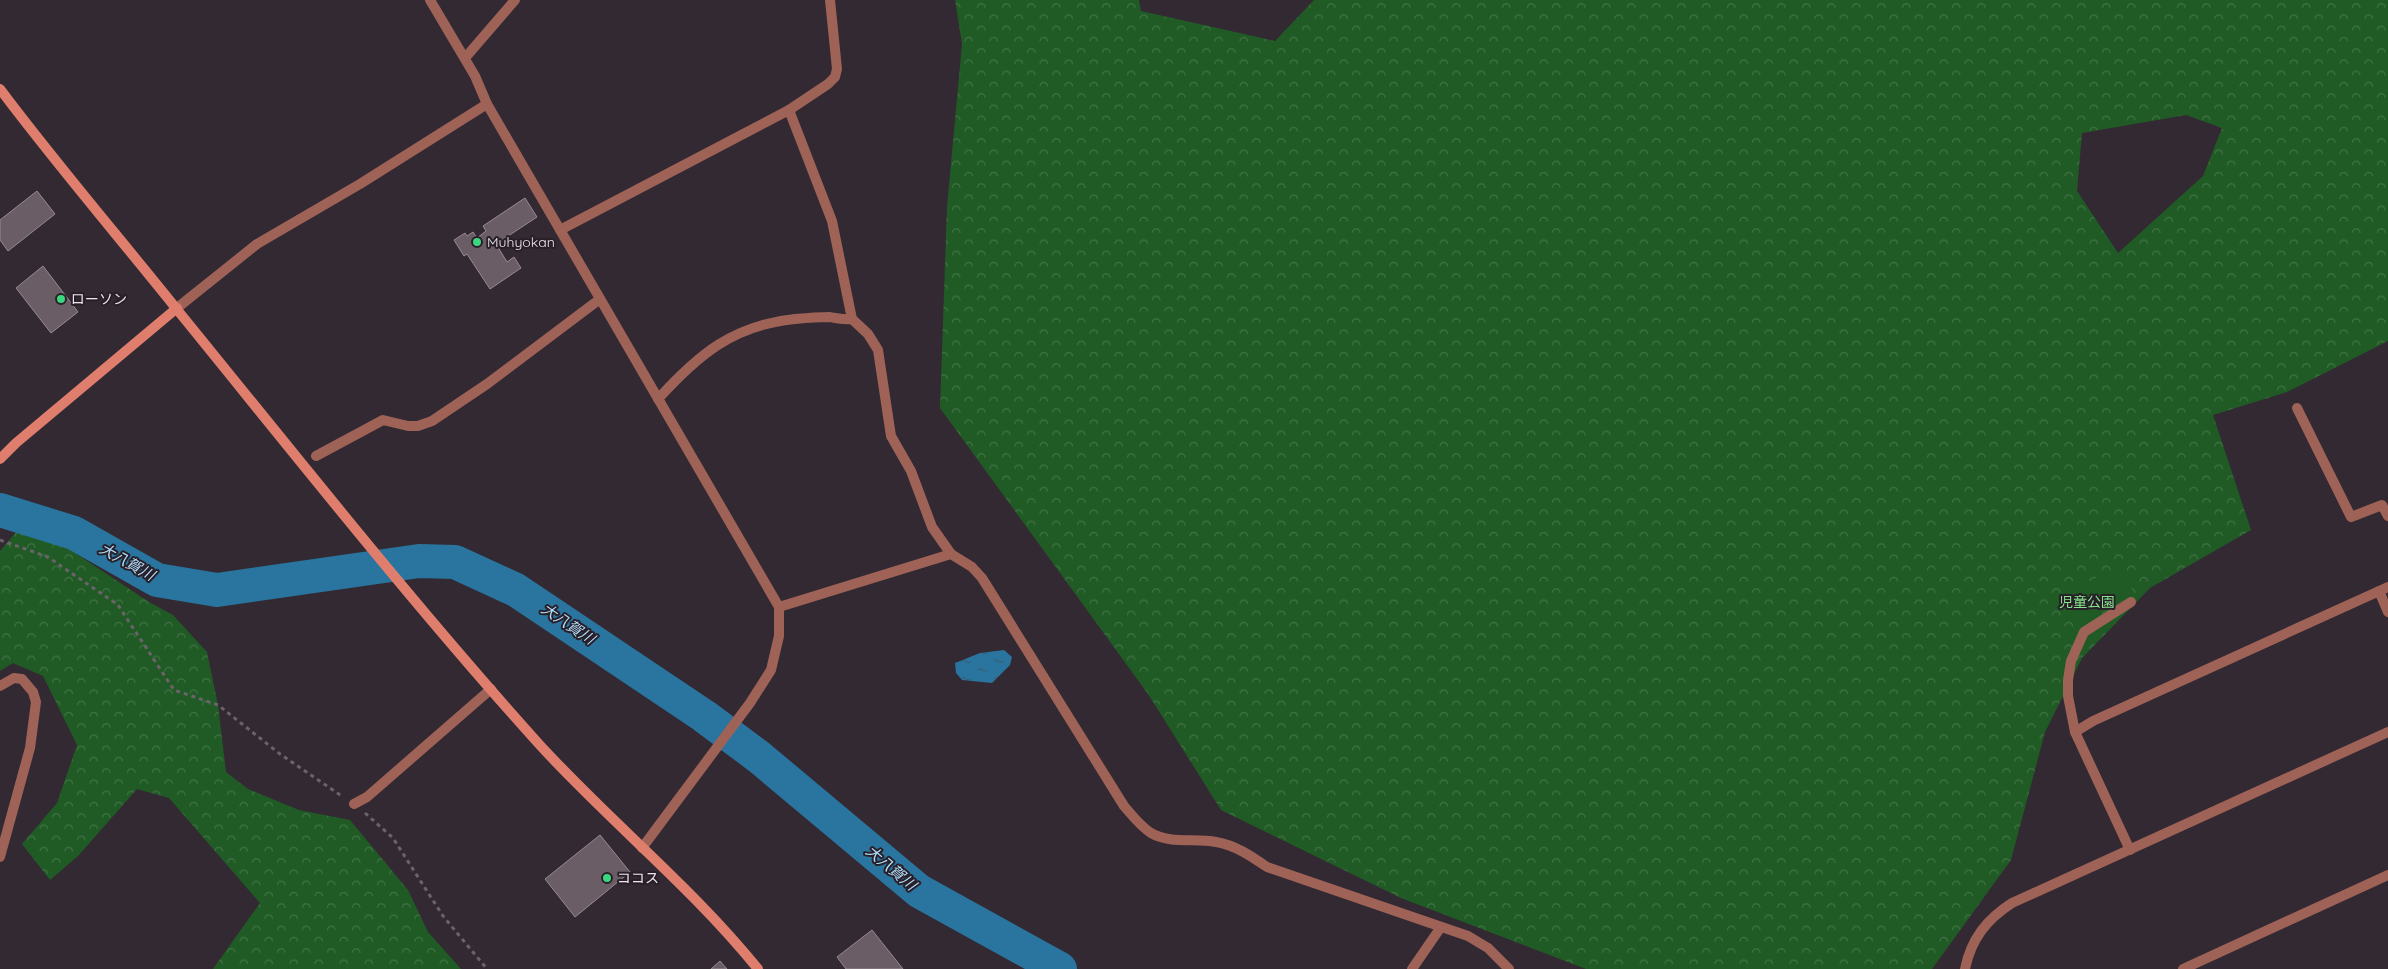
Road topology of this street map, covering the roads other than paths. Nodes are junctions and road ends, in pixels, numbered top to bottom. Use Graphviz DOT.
graph roads {
  1 [pos="430,0"];
  2 [pos="515,0"];
  3 [pos="830,0"];
  4 [pos="465,58"];
  5 [pos="0,88"];
  6 [pos="487,104"];
  7 [pos="789,110"];
  8 [pos="560,230"];
  9 [pos="600,300"];
  10 [pos="177,308"];
  11 [pos="852,319"];
  12 [pos="658,399"];
  13 [pos="2296,408"];
  14 [pos="316,456"];
  15 [pos="0,459"];
  16 [pos="2388,516"];
  17 [pos="952,554"];
  18 [pos="2383,589"];
  19 [pos="2131,602"];
  20 [pos="779,607"];
  21 [pos="2388,612"];
  22 [pos="0,686"];
  23 [pos="491,688"];
  24 [pos="2075,732"];
  25 [pos="2388,732"];
  26 [pos="354,804"];
  27 [pos="642,848"];
  28 [pos="2130,850"];
  29 [pos="0,857"];
  30 [pos="2388,875"];
  31 [pos="1441,926"];
  32 [pos="758,969"];
  33 [pos="1412,969"];
  34 [pos="1509,969"];
  35 [pos="1965,969"];
  36 [pos="2183,969"];
  1 -- 4 [label="street"];
  2 -- 4 [label="street"];
  3 -- 7 [label="street"];
  4 -- 6 [label="street"];
  5 -- 10 [label="street"];
  6 -- 8 [label="street"];
  6 -- 10 [label="street"];
  7 -- 8 [label="street"];
  7 -- 11 [label="street"];
  8 -- 9 [label="street"];
  9 -- 12 [label="street"];
  9 -- 14 [label="street"];
  10 -- 15 [label="street"];
  10 -- 23 [label="street"];
  11 -- 12 [label="street"];
  11 -- 17 [label="street"];
  12 -- 20 [label="street"];
  13 -- 16 [label="street"];
  17 -- 20 [label="street"];
  17 -- 31 [label="street"];
  18 -- 21 [label="street"];
  18 -- 24 [label="street"];
  19 -- 24 [label="street"];
  20 -- 27 [label="street"];
  22 -- 29 [label="street"];
  23 -- 26 [label="street"];
  23 -- 27 [label="street"];
  24 -- 28 [label="street"];
  25 -- 28 [label="street"];
  27 -- 32 [label="street"];
  28 -- 35 [label="street"];
  30 -- 36 [label="street"];
  31 -- 33 [label="street"];
  31 -- 34 [label="street"];
}
